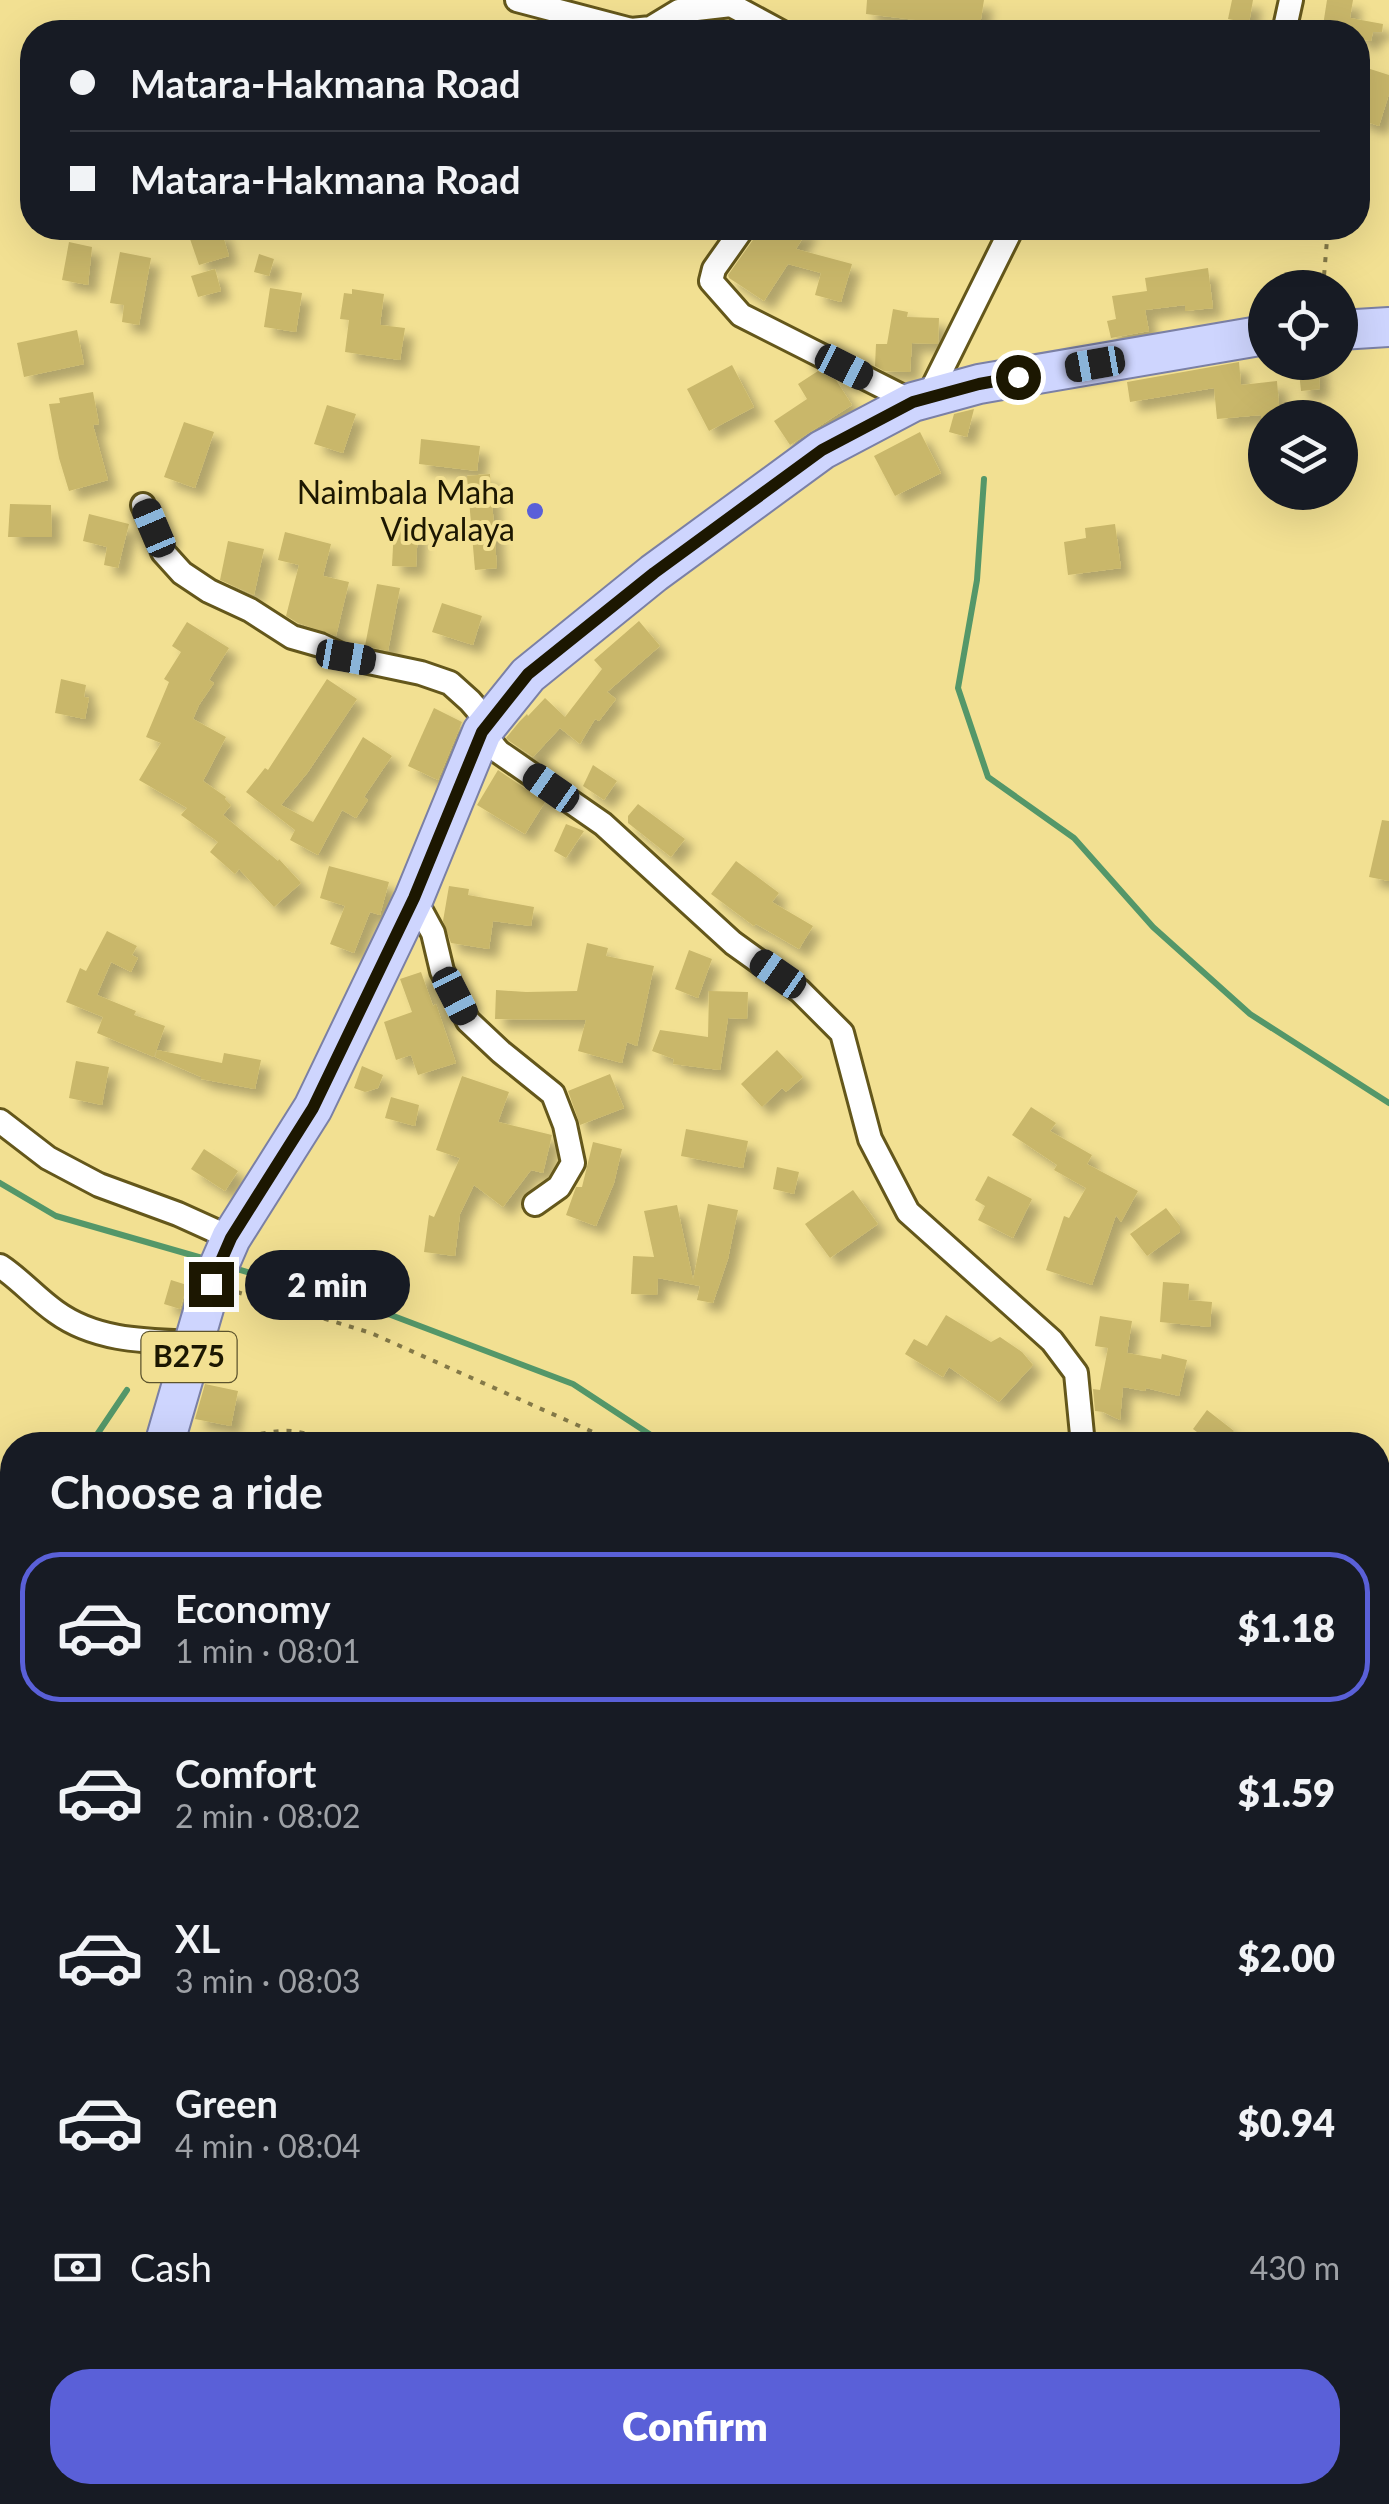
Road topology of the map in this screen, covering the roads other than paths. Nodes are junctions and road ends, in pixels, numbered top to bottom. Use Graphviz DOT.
graph roads {
  1 [pos="517,0"];
  2 [pos="592,20"];
  3 [pos="664,20"];
  4 [pos="759,20"];
  5 [pos="734,240"];
  6 [pos="1006,240"];
  7 [pos="1389,326"];
  8 [pos="1358,329"];
  9 [pos="1248,338"];
  10 [pos="920,400"];
  11 [pos="144,505"];
  12 [pos="486,727"];
  13 [pos="414,898"];
  14 [pos="0,1121"];
  15 [pos="535,1204"];
  16 [pos="219,1264"];
  17 [pos="0,1266"];
  18 [pos="194,1343"];
  19 [pos="168,1432"];
  20 [pos="1082,1432"];
  1 -- 2 [label="street"];
  3 -- 4 [label="street"];
  5 -- 10 [label="street"];
  6 -- 10 [label="street"];
  7 -- 8 [label="main road"];
  9 -- 10 [label="main road, B275"];
  10 -- 12 [label="main road, B275"];
  11 -- 12 [label="street"];
  12 -- 13 [label="main road, B275"];
  12 -- 20 [label="street"];
  13 -- 15 [label="street"];
  13 -- 16 [label="main road, B275"];
  14 -- 16 [label="street"];
  16 -- 18 [label="main road, B275"];
  17 -- 18 [label="street"];
  18 -- 19 [label="main road, B275"];
}
